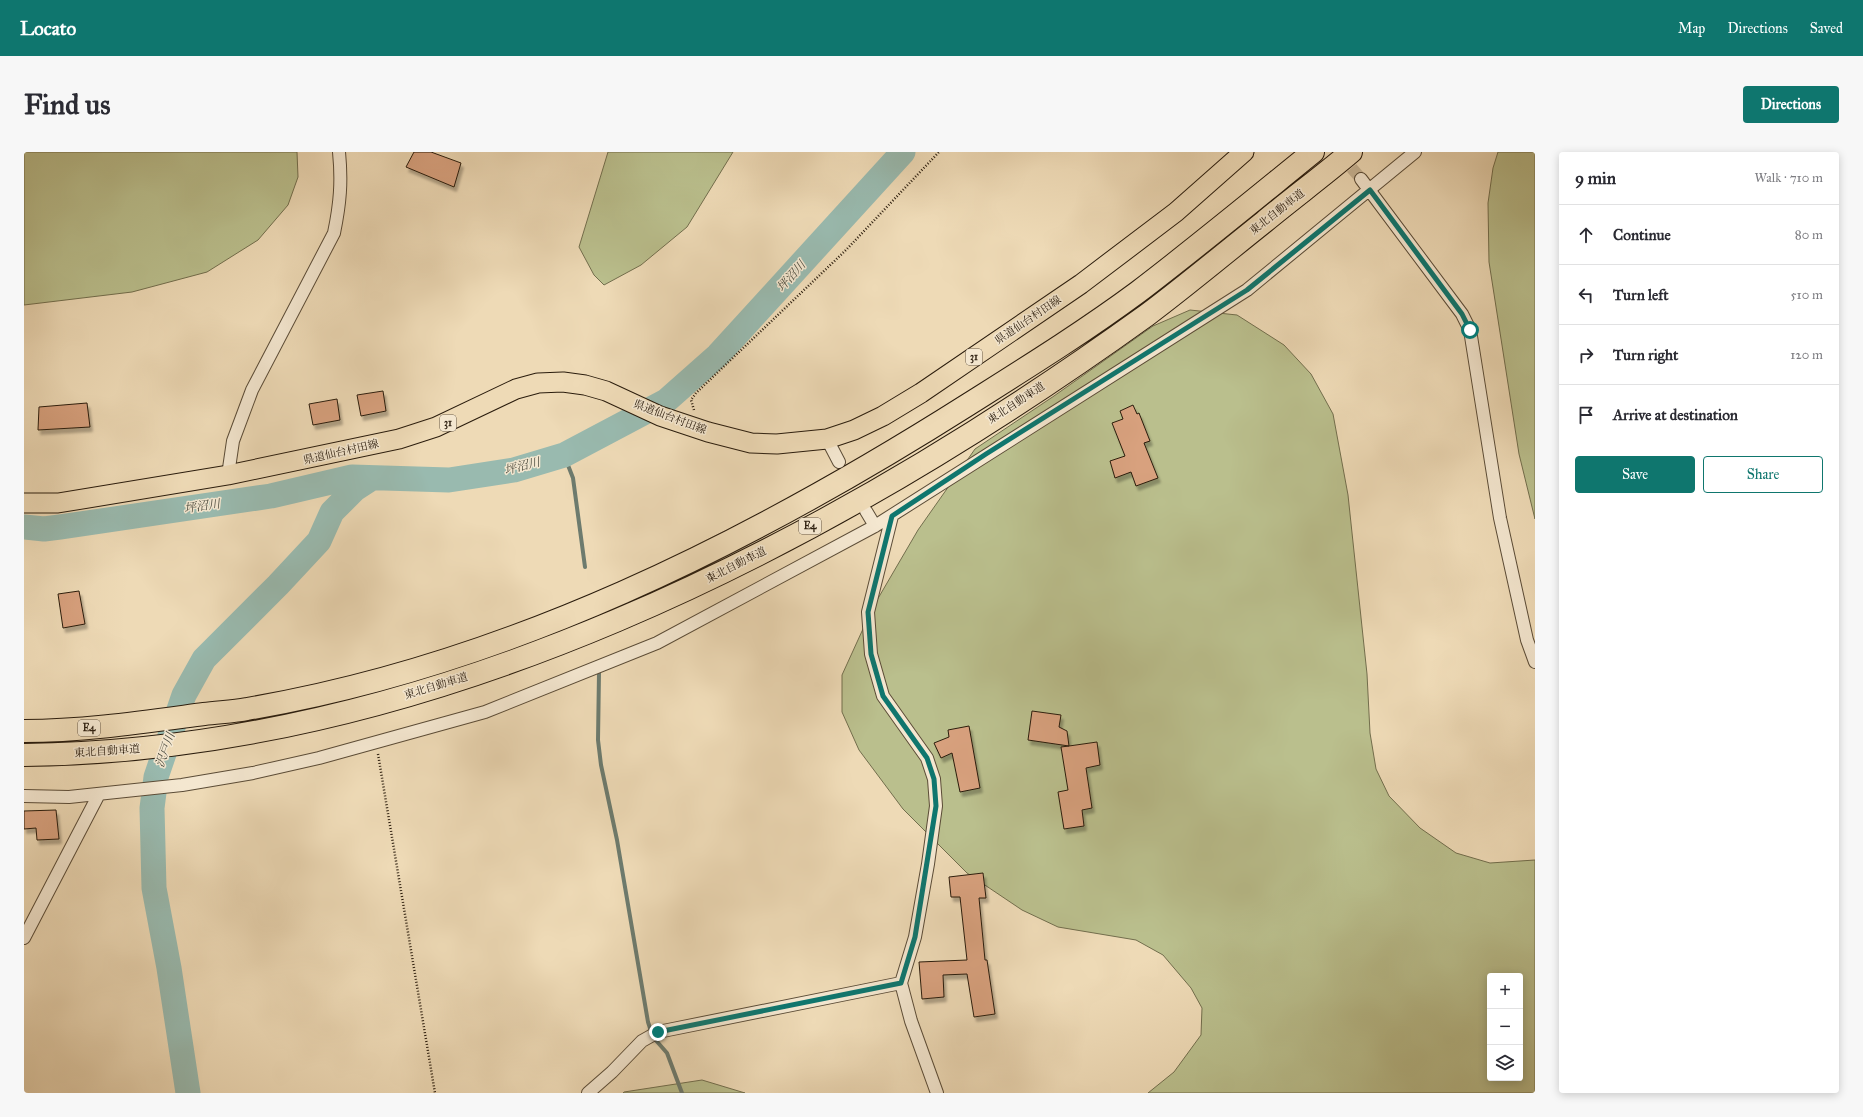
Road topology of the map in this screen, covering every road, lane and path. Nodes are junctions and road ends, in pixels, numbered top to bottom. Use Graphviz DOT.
graph roads {
  1 [pos="339,152"];
  2 [pos="939,152"];
  3 [pos="1244,152"];
  4 [pos="1313,152"];
  5 [pos="1351,152"];
  6 [pos="1415,152"];
  7 [pos="1361,179"];
  8 [pos="1370,190"];
  9 [pos="698,414"];
  10 [pos="827,439"];
  11 [pos="839,462"];
  12 [pos="228,475"];
  13 [pos="24,503"];
  14 [pos="866,511"];
  15 [pos="892,516"];
  16 [pos="875,526"];
  17 [pos="1535,662"];
  18 [pos="24,731"];
  19 [pos="376,742"];
  20 [pos="24,755"];
  21 [pos="99,794"];
  22 [pos="24,796"];
  23 [pos="24,938"];
  24 [pos="901,983"];
  25 [pos="435,1093"];
  26 [pos="588,1093"];
  27 [pos="937,1093"];
  1 -- 12 [label="street"];
  2 -- 9 [label="path"];
  3 -- 10 [label="main road, 県道仙台村田線 / 31"];
  4 -- 18 [label="highway, 東北自動車道 / E4"];
  5 -- 20 [label="highway, 東北自動車道 / E4"];
  6 -- 8 [label="street"];
  7 -- 8 [label="street"];
  8 -- 15 [label="street"];
  8 -- 17 [label="street"];
  10 -- 11 [label="street"];
  10 -- 12 [label="main road, 県道仙台村田線 / 31"];
  12 -- 13 [label="main road, 県道仙台村田線 / 31"];
  14 -- 16 [label="street"];
  15 -- 16 [label="street"];
  15 -- 24 [label="street"];
  16 -- 19 [label="street"];
  19 -- 21 [label="street"];
  19 -- 25 [label="path"];
  21 -- 22 [label="street"];
  21 -- 23 [label="street"];
  24 -- 26 [label="street"];
  24 -- 27 [label="street"];
}
